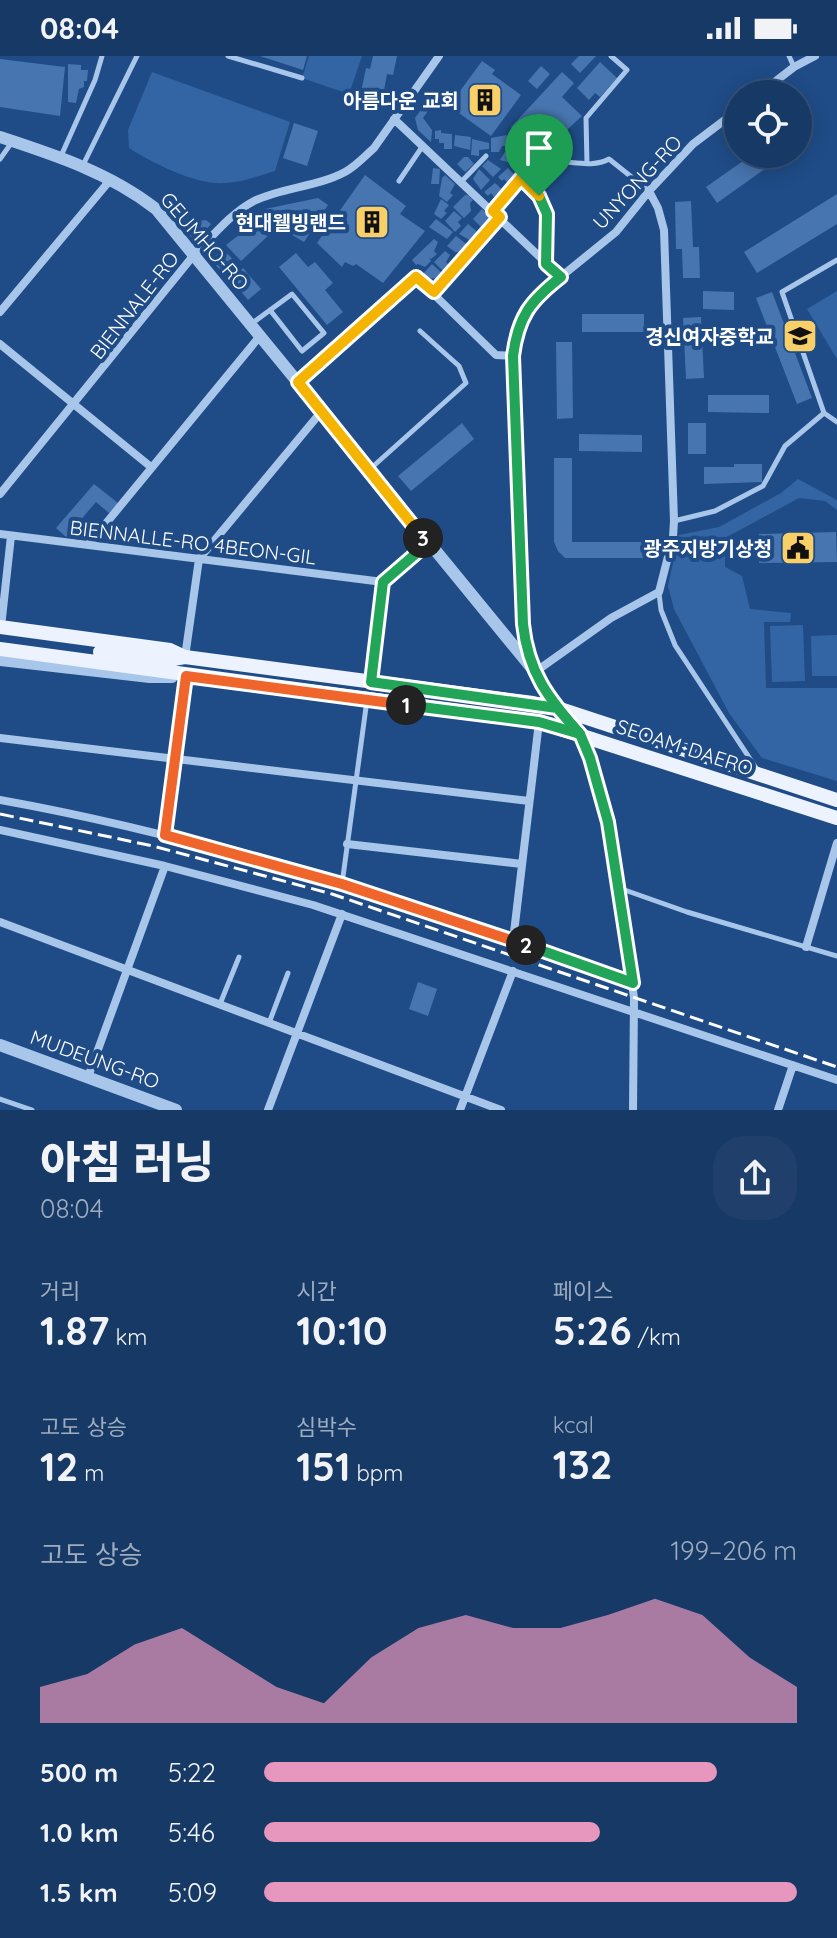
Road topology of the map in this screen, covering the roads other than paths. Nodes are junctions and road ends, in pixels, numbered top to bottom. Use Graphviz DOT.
graph roads {
  1 [pos="102,56"];
  2 [pos="137,56"];
  3 [pos="228,56"];
  4 [pos="439,56"];
  5 [pos="611,56"];
  6 [pos="789,56"];
  7 [pos="815,56"];
  8 [pos="794,67"];
  9 [pos="302,78"];
  10 [pos="777,80"];
  11 [pos="394,119"];
  12 [pos="724,121"];
  13 [pos="6,139"];
  14 [pos="423,146"];
  15 [pos="486,156"];
  16 [pos="61,157"];
  17 [pos="0,159"];
  18 [pos="587,164"];
  19 [pos="82,166"];
  20 [pos="521,178"];
  21 [pos="111,179"];
  22 [pos="399,181"];
  23 [pos="461,182"];
  24 [pos="649,191"];
  25 [pos="496,214"];
  26 [pos="193,256"];
  27 [pos="837,260"];
  28 [pos="546,264"];
  29 [pos="561,277"];
  30 [pos="434,292"];
  31 [pos="270,310"];
  32 [pos="0,312"];
  33 [pos="251,324"];
  34 [pos="420,331"];
  35 [pos="260,336"];
  36 [pos="0,344"];
  37 [pos="513,356"];
  38 [pos="298,382"];
  39 [pos="74,405"];
  40 [pos="321,412"];
  41 [pos="824,413"];
  42 [pos="837,422"];
  43 [pos="151,467"];
  44 [pos="368,471"];
  45 [pos="0,494"];
  46 [pos="674,521"];
  47 [pos="0,534"];
  48 [pos="11,536"];
  49 [pos="89,544"];
  50 [pos="427,544"];
  51 [pos="199,559"];
  52 [pos="383,582"];
  53 [pos="659,592"];
  54 [pos="0,627"];
  55 [pos="0,640"];
  56 [pos="0,649"];
  57 [pos="185,657"];
  58 [pos="0,660"];
  59 [pos="167,665"];
  60 [pos="535,672"];
  61 [pos="186,676"];
  62 [pos="371,682"];
  63 [pos="367,700"];
  64 [pos="557,708"];
  65 [pos="539,722"];
  66 [pos="580,734"];
  67 [pos="0,738"];
  68 [pos="176,758"];
  69 [pos="758,772"];
  70 [pos="356,781"];
  71 [pos="0,800"];
  72 [pos="837,800"];
  73 [pos="529,801"];
  74 [pos="837,818"];
  75 [pos="0,830"];
  76 [pos="165,835"];
  77 [pos="837,843"];
  78 [pos="347,844"];
  79 [pos="522,864"];
  80 [pos="165,866"];
  81 [pos="342,884"];
  82 [pos="619,888"];
  83 [pos="342,914"];
  84 [pos="0,922"];
  85 [pos="513,941"];
  86 [pos="806,947"];
  87 [pos="837,956"];
  88 [pos="239,957"];
  89 [pos="126,970"];
  90 [pos="513,971"];
  91 [pos="288,973"];
  92 [pos="633,983"];
  93 [pos="219,1004"];
  94 [pos="635,1013"];
  95 [pos="269,1023"];
  96 [pos="297,1033"];
  97 [pos="0,1045"];
  98 [pos="793,1065"];
  99 [pos="88,1077"];
  100 [pos="837,1080"];
  101 [pos="465,1096"];
  102 [pos="0,1099"];
  103 [pos="32,1110"];
  104 [pos="176,1110"];
  105 [pos="268,1110"];
  106 [pos="460,1110"];
  107 [pos="501,1110"];
  108 [pos="633,1110"];
  109 [pos="778,1110"];
  1 -- 16 [label="lane"];
  2 -- 19 [label="lane"];
  3 -- 9 [label="lane"];
  4 -- 11 [label="street, BIENNALE-RO"];
  5 -- 18 [label="lane"];
  6 -- 8 [label="lane"];
  7 -- 8 [label="street"];
  8 -- 10 [label="street"];
  11 -- 14 [label="street"];
  11 -- 26 [label="street, BIENNALE-RO"];
  12 -- 24 [label="street, UNYONG-RO"];
  13 -- 16 [label="street, GEUMHO-RO"];
  13 -- 17 [label="lane, GEUMHO-RO"];
  14 -- 22 [label="lane"];
  14 -- 23 [label="street"];
  15 -- 23 [label="lane"];
  16 -- 19 [label="street, GEUMHO-RO"];
  18 -- 20 [label="lane"];
  18 -- 24 [label="lane"];
  19 -- 21 [label="street, GEUMHO-RO"];
  20 -- 25 [label="lane"];
  20 -- 28 [label="lane"];
  21 -- 26 [label="street, GEUMHO-RO"];
  21 -- 32 [label="street"];
  23 -- 25 [label="street"];
  24 -- 29 [label="street, UNYONG-RO"];
  24 -- 46 [label="street"];
  25 -- 28 [label="street"];
  25 -- 30 [label="lane"];
  26 -- 33 [label="street, GEUMHO-RO"];
  26 -- 39 [label="street, BIENNALE-RO"];
  27 -- 41 [label="lane"];
  28 -- 29 [label="street"];
  29 -- 37 [label="street, UNYONG-RO"];
  30 -- 37 [label="street"];
  30 -- 38 [label="street"];
  31 -- 31 [label="lane"];
  31 -- 33 [label="lane"];
  33 -- 35 [label="street, GEUMHO-RO"];
  34 -- 44 [label="lane"];
  35 -- 38 [label="street, GEUMHO-RO"];
  35 -- 43 [label="street"];
  36 -- 39 [label="street"];
  37 -- 60 [label="street, UNYONG-RO"];
  38 -- 40 [label="street, GEUMHO-RO"];
  39 -- 43 [label="street"];
  39 -- 45 [label="street, BIENNALE-RO"];
  40 -- 44 [label="street, GEUMHO-RO"];
  40 -- 51 [label="street"];
  41 -- 42 [label="lane"];
  41 -- 46 [label="lane"];
  43 -- 49 [label="street"];
  44 -- 50 [label="street, GEUMHO-RO"];
  46 -- 53 [label="street"];
  47 -- 48 [label="street, BIENNALLE-RO 4BEON-GIL"];
  48 -- 49 [label="street, BIENNALLE-RO 4BEON-GIL"];
  48 -- 54 [label="street"];
  49 -- 51 [label="street, BIENNALLE-RO 4BEON-GIL"];
  50 -- 52 [label="street"];
  50 -- 60 [label="street, GEUMHO-RO"];
  51 -- 52 [label="street, BIENNALLE-RO 4BEON-GIL"];
  51 -- 57 [label="street"];
  52 -- 62 [label="street"];
  53 -- 60 [label="street"];
  53 -- 69 [label="lane"];
  54 -- 57 [label="main road"];
  55 -- 59 [label="main road"];
  56 -- 59 [label="main road"];
  57 -- 59 [label="main road, SEOAM-DAERO"];
  57 -- 62 [label="main road, SEOAM-DAERO"];
  58 -- 61 [label="street, SEOAM-DAERO"];
  59 -- 61 [label="main road, SEOAM-DAERO"];
  60 -- 64 [label="street, GEUMHO-RO"];
  61 -- 63 [label="main road, SEOAM-DAERO"];
  61 -- 68 [label="street"];
  62 -- 64 [label="main road, SEOAM-DAERO"];
  63 -- 65 [label="main road, SEOAM-DAERO"];
  63 -- 70 [label="lane"];
  64 -- 66 [label="street, GEUMHO-RO"];
  64 -- 69 [label="main road, SEOAM-DAERO"];
  65 -- 66 [label="main road, SEOAM-DAERO"];
  65 -- 73 [label="street"];
  66 -- 74 [label="main road, SEOAM-DAERO"];
  66 -- 82 [label="street, GEUMHO-RO"];
  67 -- 68 [label="street"];
  68 -- 70 [label="street"];
  68 -- 76 [label="street"];
  69 -- 72 [label="main road, SEOAM-DAERO"];
  70 -- 73 [label="street"];
  70 -- 78 [label="lane"];
  71 -- 76 [label="street"];
  73 -- 79 [label="street"];
  75 -- 80 [label="street"];
  76 -- 81 [label="street"];
  77 -- 86 [label="street"];
  78 -- 79 [label="street"];
  78 -- 81 [label="lane"];
  79 -- 85 [label="street"];
  80 -- 83 [label="street"];
  80 -- 89 [label="street"];
  81 -- 85 [label="street"];
  82 -- 86 [label="lane"];
  82 -- 92 [label="street, GEUMHO-RO"];
  83 -- 90 [label="street"];
  83 -- 96 [label="street"];
  84 -- 89 [label="street"];
  85 -- 92 [label="street"];
  86 -- 87 [label="lane"];
  88 -- 93 [label="lane"];
  89 -- 93 [label="street"];
  89 -- 99 [label="street"];
  90 -- 94 [label="street"];
  90 -- 101 [label="street"];
  91 -- 95 [label="lane"];
  92 -- 94 [label="street, GEUMHO-RO"];
  93 -- 95 [label="street"];
  94 -- 98 [label="street"];
  94 -- 108 [label="street, GEUMHO-RO"];
  95 -- 96 [label="street"];
  96 -- 101 [label="street"];
  96 -- 105 [label="street"];
  97 -- 99 [label="street, MUDEUNG-RO"];
  98 -- 100 [label="street"];
  98 -- 109 [label="street"];
  99 -- 104 [label="street, MUDEUNG-RO"];
  101 -- 106 [label="street"];
  101 -- 107 [label="street"];
  102 -- 103 [label="lane"];
}
